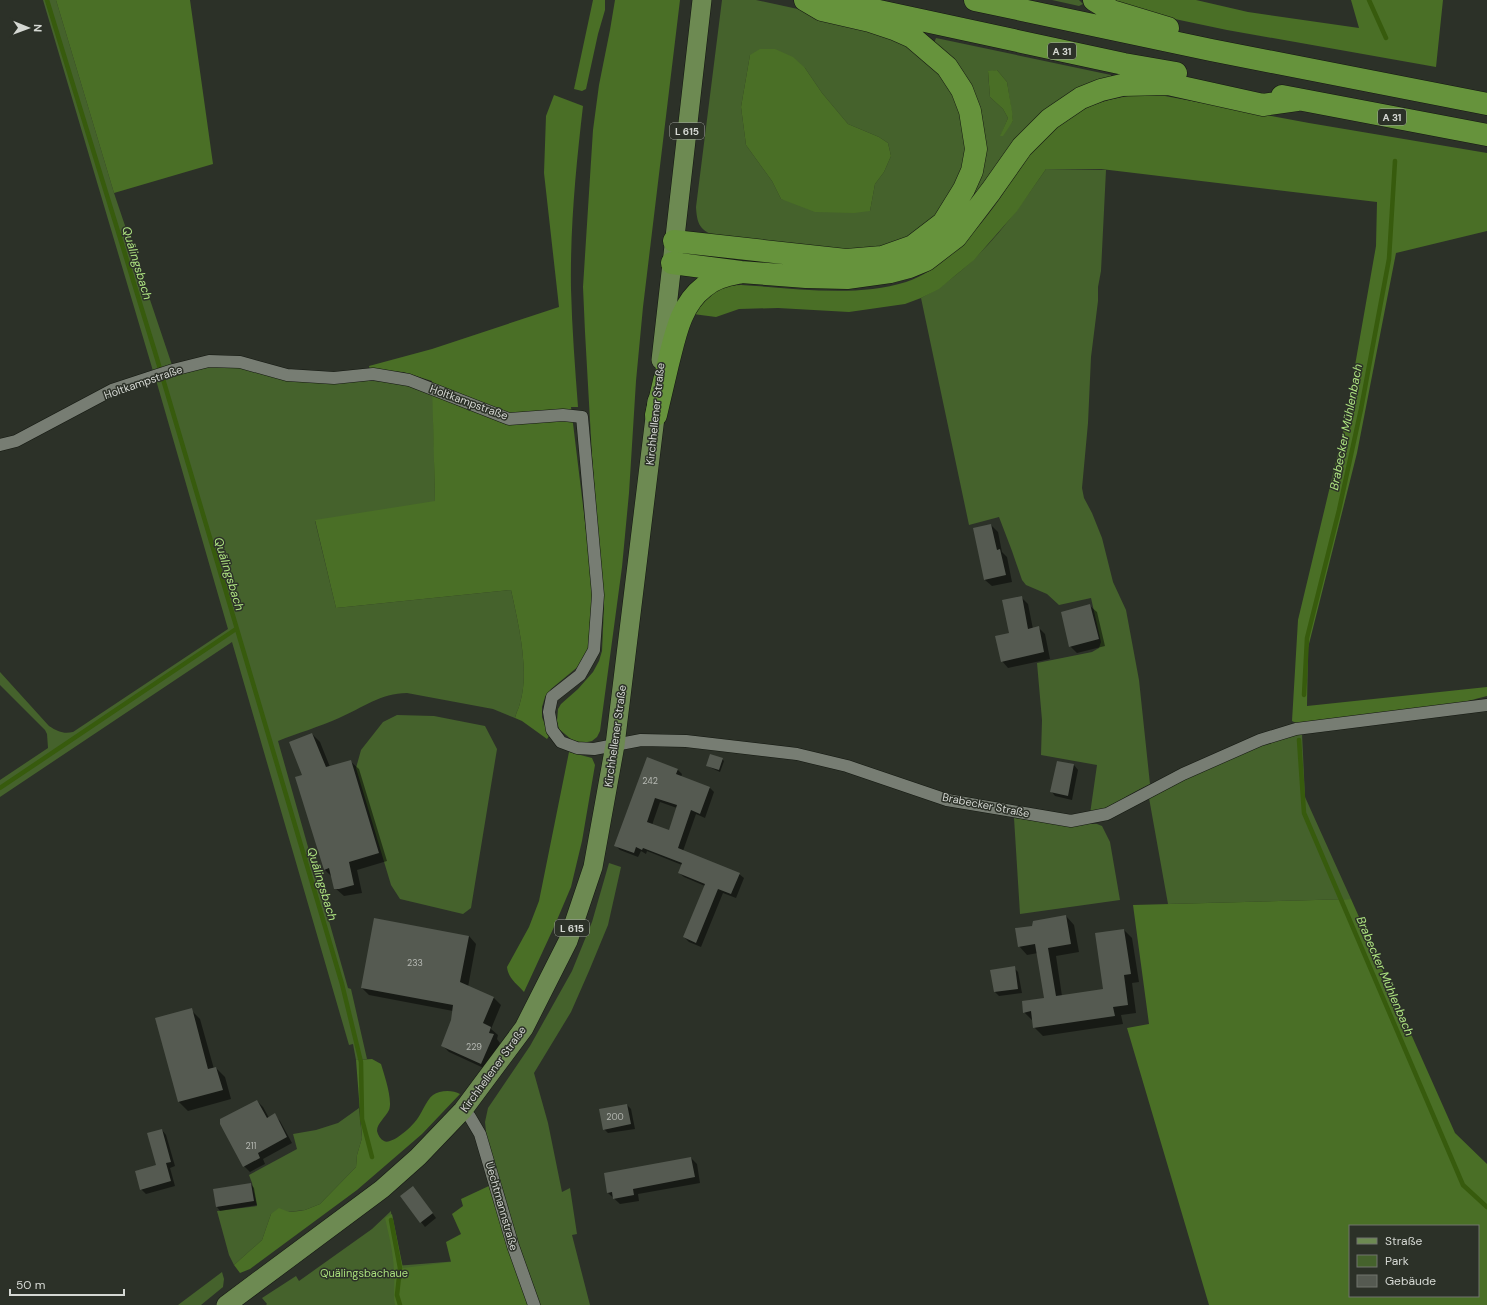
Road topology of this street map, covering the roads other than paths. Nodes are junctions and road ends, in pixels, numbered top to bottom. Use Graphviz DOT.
graph roads {
  1 [pos="702,0"];
  2 [pos="805,0"];
  3 [pos="828,0"];
  4 [pos="975,0"];
  5 [pos="1094,0"];
  6 [pos="1211,50"];
  7 [pos="1297,100"];
  8 [pos="1487,104"];
  9 [pos="1487,135"];
  10 [pos="674,241"];
  11 [pos="672,263"];
  12 [pos="741,272"];
  13 [pos="656,415"];
  14 [pos="0,445"];
  15 [pos="1487,705"];
  16 [pos="615,745"];
  17 [pos="463,1110"];
  18 [pos="226,1305"];
  19 [pos="534,1305"];
  1 -- 10 [label="main road, Kirchhellener Straße / L 615"];
  2 -- 10 [label="highway"];
  3 -- 7 [label="highway, A 31"];
  4 -- 6 [label="highway"];
  5 -- 6 [label="highway"];
  6 -- 8 [label="highway"];
  7 -- 9 [label="highway, A 31"];
  7 -- 12 [label="highway"];
  10 -- 11 [label="main road, Kirchhellener Straße / L 615"];
  11 -- 12 [label="highway"];
  11 -- 13 [label="main road, Kirchhellener Straße / L 615"];
  12 -- 13 [label="highway"];
  13 -- 16 [label="main road, Kirchhellener Straße / L 615"];
  14 -- 16 [label="street, Holtkampstraße"];
  15 -- 16 [label="street, Brabecker Straße"];
  16 -- 17 [label="main road, Kirchhellener Straße / L 615"];
  17 -- 18 [label="main road, Kirchhellener Straße / L 615"];
  17 -- 19 [label="street, Uechtmannstraße"];
}
